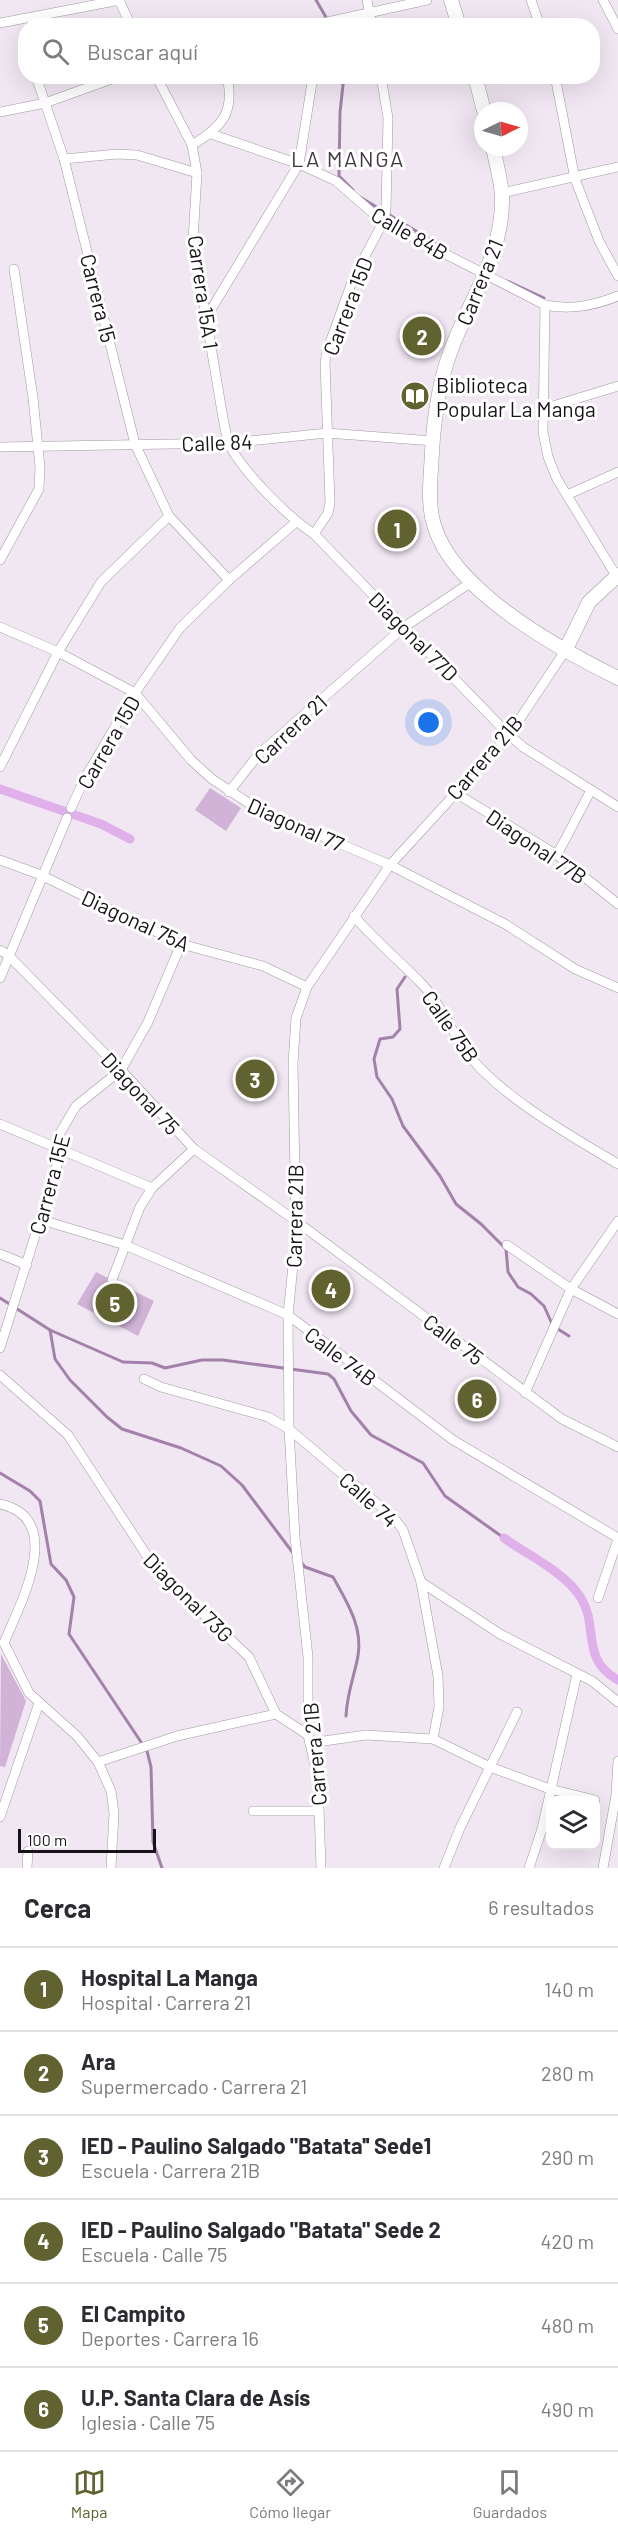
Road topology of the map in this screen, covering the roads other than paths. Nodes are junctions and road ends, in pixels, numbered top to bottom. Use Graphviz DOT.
graph roads {
  1 [pos="119,0"];
  2 [pos="427,0"];
  3 [pos="451,0"];
  4 [pos="531,0"];
  5 [pos="603,0"];
  6 [pos="368,6"];
  7 [pos="36,18"];
  8 [pos="127,18"];
  9 [pos="338,18"];
  10 [pos="457,18"];
  11 [pos="537,18"];
  12 [pos="18,21"];
  13 [pos="2,22"];
  14 [pos="618,29"];
  15 [pos="39,84"];
  16 [pos="98,84"];
  17 [pos="160,84"];
  18 [pos="229,84"];
  19 [pos="312,84"];
  20 [pos="382,84"];
  21 [pos="477,84"];
  22 [pos="556,84"];
  23 [pos="482,102"];
  24 [pos="45,103"];
  25 [pos="0,112"];
  26 [pos="211,134"];
  27 [pos="192,145"];
  28 [pos="495,156"];
  29 [pos="64,159"];
  30 [pos="299,164"];
  31 [pos="618,167"];
  32 [pos="197,173"];
  33 [pos="574,179"];
  34 [pos="502,194"];
  35 [pos="385,216"];
  36 [pos="14,269"];
  37 [pos="485,276"];
  38 [pos="618,276"];
  39 [pos="618,296"];
  40 [pos="545,305"];
  41 [pos="206,318"];
  42 [pos="618,386"];
  43 [pos="543,409"];
  44 [pos="327,433"];
  45 [pos="433,441"];
  46 [pos="229,443"];
  47 [pos="135,444"];
  48 [pos="38,446"];
  49 [pos="0,447"];
  50 [pos="618,472"];
  51 [pos="567,495"];
  52 [pos="169,516"];
  53 [pos="296,522"];
  54 [pos="314,534"];
  55 [pos="0,560"];
  56 [pos="617,577"];
  57 [pos="228,580"];
  58 [pos="470,583"];
  59 [pos="0,627"];
  60 [pos="404,627"];
  61 [pos="565,651"];
  62 [pos="58,652"];
  63 [pos="618,678"];
  64 [pos="135,693"];
  65 [pos="509,735"];
  66 [pos="0,767"];
  67 [pos="591,790"];
  68 [pos="229,792"];
  69 [pos="454,792"];
  70 [pos="618,807"];
  71 [pos="71,808"];
  72 [pos="67,818"];
  73 [pos="557,855"];
  74 [pos="0,860"];
  75 [pos="390,866"];
  76 [pos="41,876"];
  77 [pos="618,904"];
  78 [pos="354,916"];
  79 [pos="180,944"];
  80 [pos="4,952"];
  81 [pos="0,978"];
  82 [pos="307,987"];
  83 [pos="618,988"];
  84 [pos="121,1070"];
  85 [pos="0,1124"];
  86 [pos="57,1148"];
  87 [pos="194,1149"];
  88 [pos="618,1164"];
  89 [pos="152,1188"];
  90 [pos="42,1220"];
  91 [pos="296,1221"];
  92 [pos="618,1221"];
  93 [pos="125,1245"];
  94 [pos="507,1245"];
  95 [pos="0,1254"];
  96 [pos="27,1265"];
  97 [pos="112,1280"];
  98 [pos="571,1289"];
  99 [pos="618,1314"];
  100 [pos="288,1315"];
  101 [pos="0,1348"];
  102 [pos="0,1375"];
  103 [pos="144,1379"];
  104 [pos="525,1393"];
  105 [pos="289,1429"];
  106 [pos="618,1447"];
  107 [pos="0,1504"];
  108 [pos="618,1539"];
  109 [pos="421,1582"];
  110 [pos="598,1598"];
  111 [pos="2,1642"];
  112 [pos="577,1674"];
  113 [pos="618,1702"];
  114 [pos="39,1703"];
  115 [pos="517,1712"];
  116 [pos="276,1714"];
  117 [pos="309,1739"];
  118 [pos="433,1739"];
  119 [pos="618,1761"];
  120 [pos="98,1762"];
  121 [pos="490,1767"];
  122 [pos="550,1789"];
  123 [pos="617,1794"];
  124 [pos="576,1796"];
  125 [pos="600,1801"];
  126 [pos="253,1810"];
  127 [pos="320,1811"];
  128 [pos="0,1817"];
  129 [pos="28,1851"];
  130 [pos="27,1868"];
  131 [pos="111,1868"];
  132 [pos="321,1868"];
  133 [pos="444,1868"];
  134 [pos="529,1868"];
  135 [pos="603,1868"];
  1 -- 7 [label="street"];
  1 -- 8 [label="street"];
  2 -- 6 [label="street"];
  3 -- 10 [label="street"];
  4 -- 11 [label="street"];
  5 -- 14 [label="street"];
  6 -- 9 [label="street"];
  12 -- 13 [label="street"];
  15 -- 24 [label="street, Carrera 15"];
  16 -- 24 [label="street"];
  17 -- 27 [label="street, Carrera 15A 1"];
  18 -- 26 [label="street"];
  19 -- 30 [label="street"];
  20 -- 35 [label="street, Carrera 15D"];
  21 -- 23 [label="street"];
  22 -- 33 [label="street"];
  24 -- 25 [label="street"];
  24 -- 29 [label="street, Carrera 15"];
  26 -- 27 [label="street"];
  26 -- 30 [label="street, Calle 84B"];
  27 -- 32 [label="street, Carrera 15A 1"];
  28 -- 34 [label="street, Carrera 21"];
  29 -- 32 [label="street"];
  29 -- 47 [label="street, Carrera 15"];
  30 -- 35 [label="street, Calle 84B"];
  30 -- 41 [label="street"];
  31 -- 33 [label="street"];
  32 -- 41 [label="street, Carrera 15A 1"];
  33 -- 34 [label="street"];
  33 -- 38 [label="street"];
  34 -- 37 [label="street, Carrera 21"];
  35 -- 37 [label="street, Calle 84B"];
  35 -- 44 [label="street, Carrera 15D"];
  36 -- 48 [label="street"];
  37 -- 40 [label="street, Calle 84B"];
  37 -- 45 [label="street, Carrera 21"];
  39 -- 40 [label="street"];
  40 -- 43 [label="street"];
  41 -- 46 [label="street, Carrera 15A 1"];
  42 -- 43 [label="street"];
  43 -- 51 [label="street"];
  44 -- 45 [label="street, Calle 84"];
  44 -- 46 [label="street, Calle 84"];
  44 -- 54 [label="street, Carrera 15D"];
  45 -- 58 [label="street, Carrera 21"];
  46 -- 47 [label="street, Calle 84"];
  46 -- 53 [label="street, Diagonal 77D"];
  47 -- 48 [label="street, Calle 84"];
  47 -- 52 [label="street, Carrera 15"];
  48 -- 49 [label="street, Calle 84"];
  48 -- 55 [label="street"];
  50 -- 51 [label="street"];
  51 -- 56 [label="street"];
  52 -- 57 [label="street, Carrera 15"];
  52 -- 62 [label="street"];
  53 -- 54 [label="street, Diagonal 77D"];
  53 -- 57 [label="street, Carrera 15D"];
  54 -- 60 [label="street, Diagonal 77D"];
  56 -- 61 [label="street"];
  57 -- 64 [label="street, Carrera 15D"];
  58 -- 60 [label="street, Carrera 21"];
  58 -- 61 [label="street, Carrera 21"];
  59 -- 62 [label="street, Diagonal 77"];
  60 -- 65 [label="street, Diagonal 77D"];
  60 -- 68 [label="street, Carrera 21"];
  61 -- 63 [label="street, Carrera 21"];
  61 -- 65 [label="street, Carrera 21B"];
  62 -- 64 [label="street, Diagonal 77"];
  62 -- 66 [label="street"];
  64 -- 68 [label="street, Diagonal 77"];
  64 -- 71 [label="street, Carrera 15D"];
  65 -- 67 [label="street, Diagonal 77D"];
  65 -- 69 [label="street, Carrera 21B"];
  67 -- 70 [label="street, Diagonal 77D"];
  67 -- 73 [label="street"];
  68 -- 75 [label="street, Diagonal 77"];
  69 -- 73 [label="street, Diagonal 77B"];
  69 -- 75 [label="street, Carrera 21B"];
  72 -- 76 [label="street"];
  73 -- 77 [label="street, Diagonal 77B"];
  74 -- 76 [label="street, Diagonal 75A"];
  75 -- 78 [label="street, Carrera 21B"];
  75 -- 83 [label="street, Diagonal 77"];
  76 -- 79 [label="street, Diagonal 75A"];
  76 -- 80 [label="street"];
  78 -- 82 [label="street, Carrera 21B"];
  78 -- 88 [label="street, Calle 75B"];
  79 -- 82 [label="street, Diagonal 75A"];
  79 -- 84 [label="street, Carrera 15E"];
  80 -- 81 [label="street"];
  80 -- 84 [label="street, Diagonal 75"];
  82 -- 91 [label="street, Carrera 21B"];
  84 -- 86 [label="street, Carrera 15E"];
  84 -- 87 [label="street, Diagonal 75"];
  85 -- 86 [label="street"];
  86 -- 89 [label="street"];
  86 -- 90 [label="street, Carrera 15E"];
  87 -- 89 [label="street"];
  87 -- 91 [label="street, Diagonal 75"];
  89 -- 93 [label="street"];
  90 -- 93 [label="street, Calle 74B"];
  90 -- 96 [label="street, Carrera 15E"];
  91 -- 100 [label="street, Carrera 21B"];
  91 -- 104 [label="street, Calle 75"];
  92 -- 98 [label="street"];
  93 -- 97 [label="street"];
  93 -- 100 [label="street, Calle 74B"];
  94 -- 98 [label="street"];
  95 -- 96 [label="street"];
  96 -- 101 [label="street, Carrera 15E"];
  98 -- 99 [label="street"];
  98 -- 104 [label="street"];
  100 -- 105 [label="street, Carrera 21B"];
  100 -- 108 [label="street, Calle 74B"];
  102 -- 116 [label="street, Diagonal 73G"];
  103 -- 105 [label="street, Calle 74"];
  104 -- 106 [label="street, Calle 75"];
  105 -- 109 [label="street, Calle 74"];
  105 -- 117 [label="street, Carrera 21B"];
  107 -- 111 [label="street"];
  108 -- 110 [label="street"];
  109 -- 112 [label="street"];
  109 -- 118 [label="street, Calle 74"];
  111 -- 114 [label="street"];
  112 -- 113 [label="street"];
  112 -- 122 [label="street"];
  114 -- 120 [label="street"];
  114 -- 128 [label="street"];
  115 -- 121 [label="street"];
  116 -- 117 [label="street"];
  116 -- 120 [label="street"];
  117 -- 118 [label="street"];
  117 -- 127 [label="street, Carrera 21B"];
  118 -- 121 [label="street"];
  119 -- 123 [label="street"];
  120 -- 131 [label="street"];
  121 -- 122 [label="street"];
  121 -- 133 [label="street"];
  122 -- 124 [label="street"];
  122 -- 134 [label="street"];
  123 -- 125 [label="street"];
  123 -- 135 [label="street"];
  126 -- 127 [label="street"];
  127 -- 132 [label="street, Carrera 21B"];
  129 -- 130 [label="street"];
}
